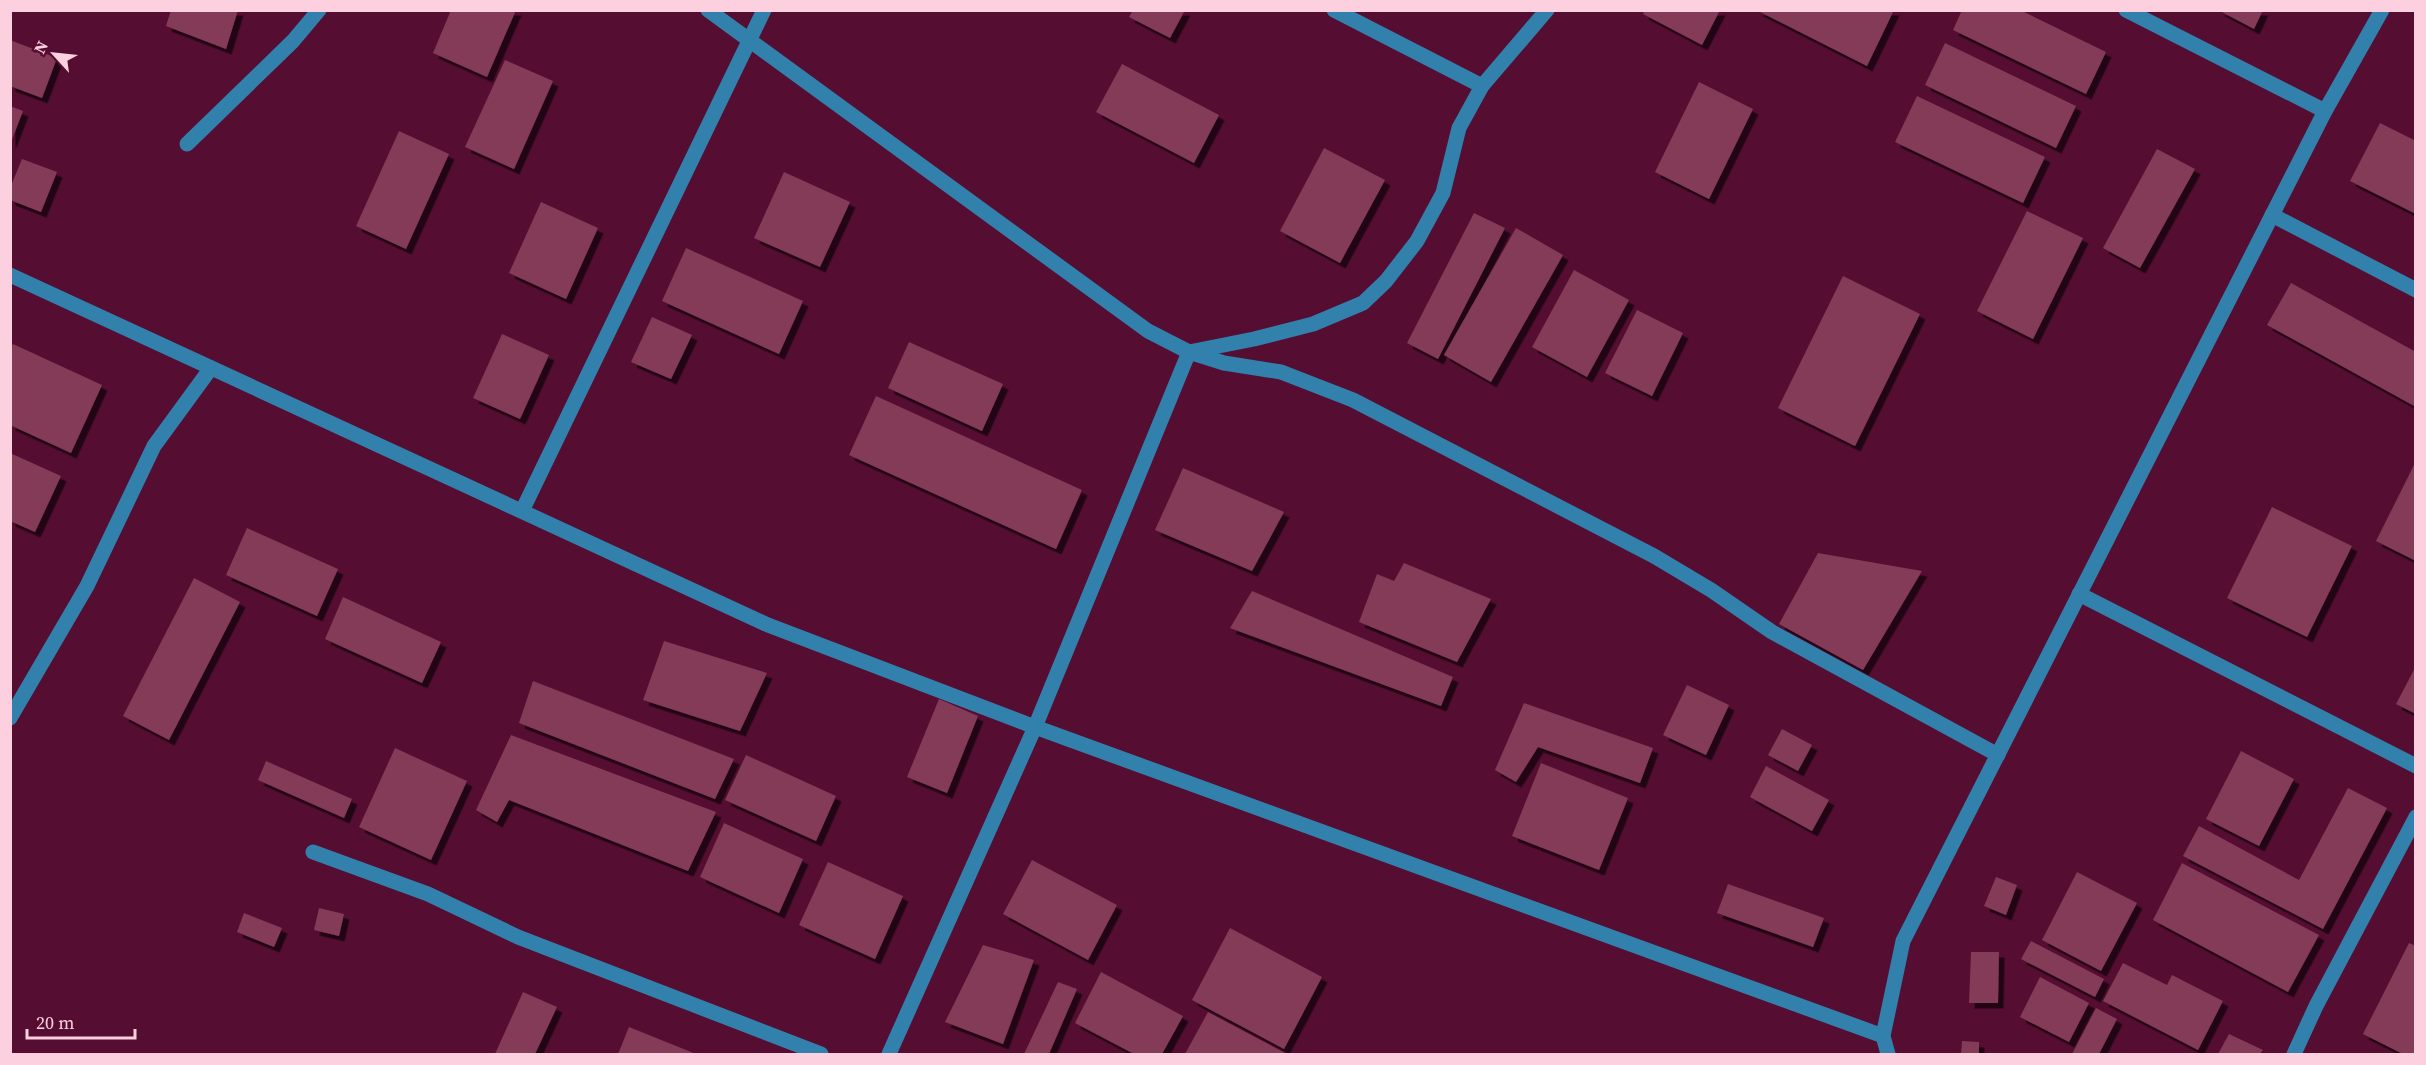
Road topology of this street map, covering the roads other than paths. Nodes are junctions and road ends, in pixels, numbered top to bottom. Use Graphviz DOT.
graph roads {
  1 [pos="319,10"];
  2 [pos="708,10"];
  3 [pos="764,10"];
  4 [pos="1334,10"];
  5 [pos="1547,10"];
  6 [pos="2126,10"];
  7 [pos="2382,10"];
  8 [pos="750,42"];
  9 [pos="1482,86"];
  10 [pos="2325,111"];
  11 [pos="187,144"];
  12 [pos="2272,215"];
  13 [pos="10,275"];
  14 [pos="2415,290"];
  15 [pos="1189,352"];
  16 [pos="211,368"];
  17 [pos="522,511"];
  18 [pos="2079,594"];
  19 [pos="10,718"];
  20 [pos="1035,727"];
  21 [pos="1998,755"];
  22 [pos="2415,766"];
  23 [pos="2415,817"];
  24 [pos="313,852"];
  25 [pos="1883,1036"];
  26 [pos="821,1054"];
  27 [pos="889,1054"];
  28 [pos="1888,1054"];
  29 [pos="2294,1054"];
  1 -- 11 [label="street"];
  2 -- 8 [label="street"];
  3 -- 8 [label="street"];
  4 -- 9 [label="street"];
  5 -- 9 [label="street"];
  6 -- 10 [label="street"];
  7 -- 10 [label="street"];
  8 -- 15 [label="street"];
  8 -- 17 [label="street"];
  9 -- 15 [label="street"];
  10 -- 12 [label="street"];
  12 -- 14 [label="street"];
  12 -- 18 [label="street"];
  13 -- 16 [label="street"];
  15 -- 20 [label="street"];
  15 -- 21 [label="street"];
  16 -- 17 [label="street"];
  16 -- 19 [label="street"];
  17 -- 20 [label="street"];
  18 -- 21 [label="street"];
  18 -- 22 [label="street"];
  20 -- 25 [label="street"];
  20 -- 27 [label="street"];
  21 -- 25 [label="street"];
  23 -- 29 [label="street"];
  24 -- 26 [label="street"];
  25 -- 28 [label="street"];
}
